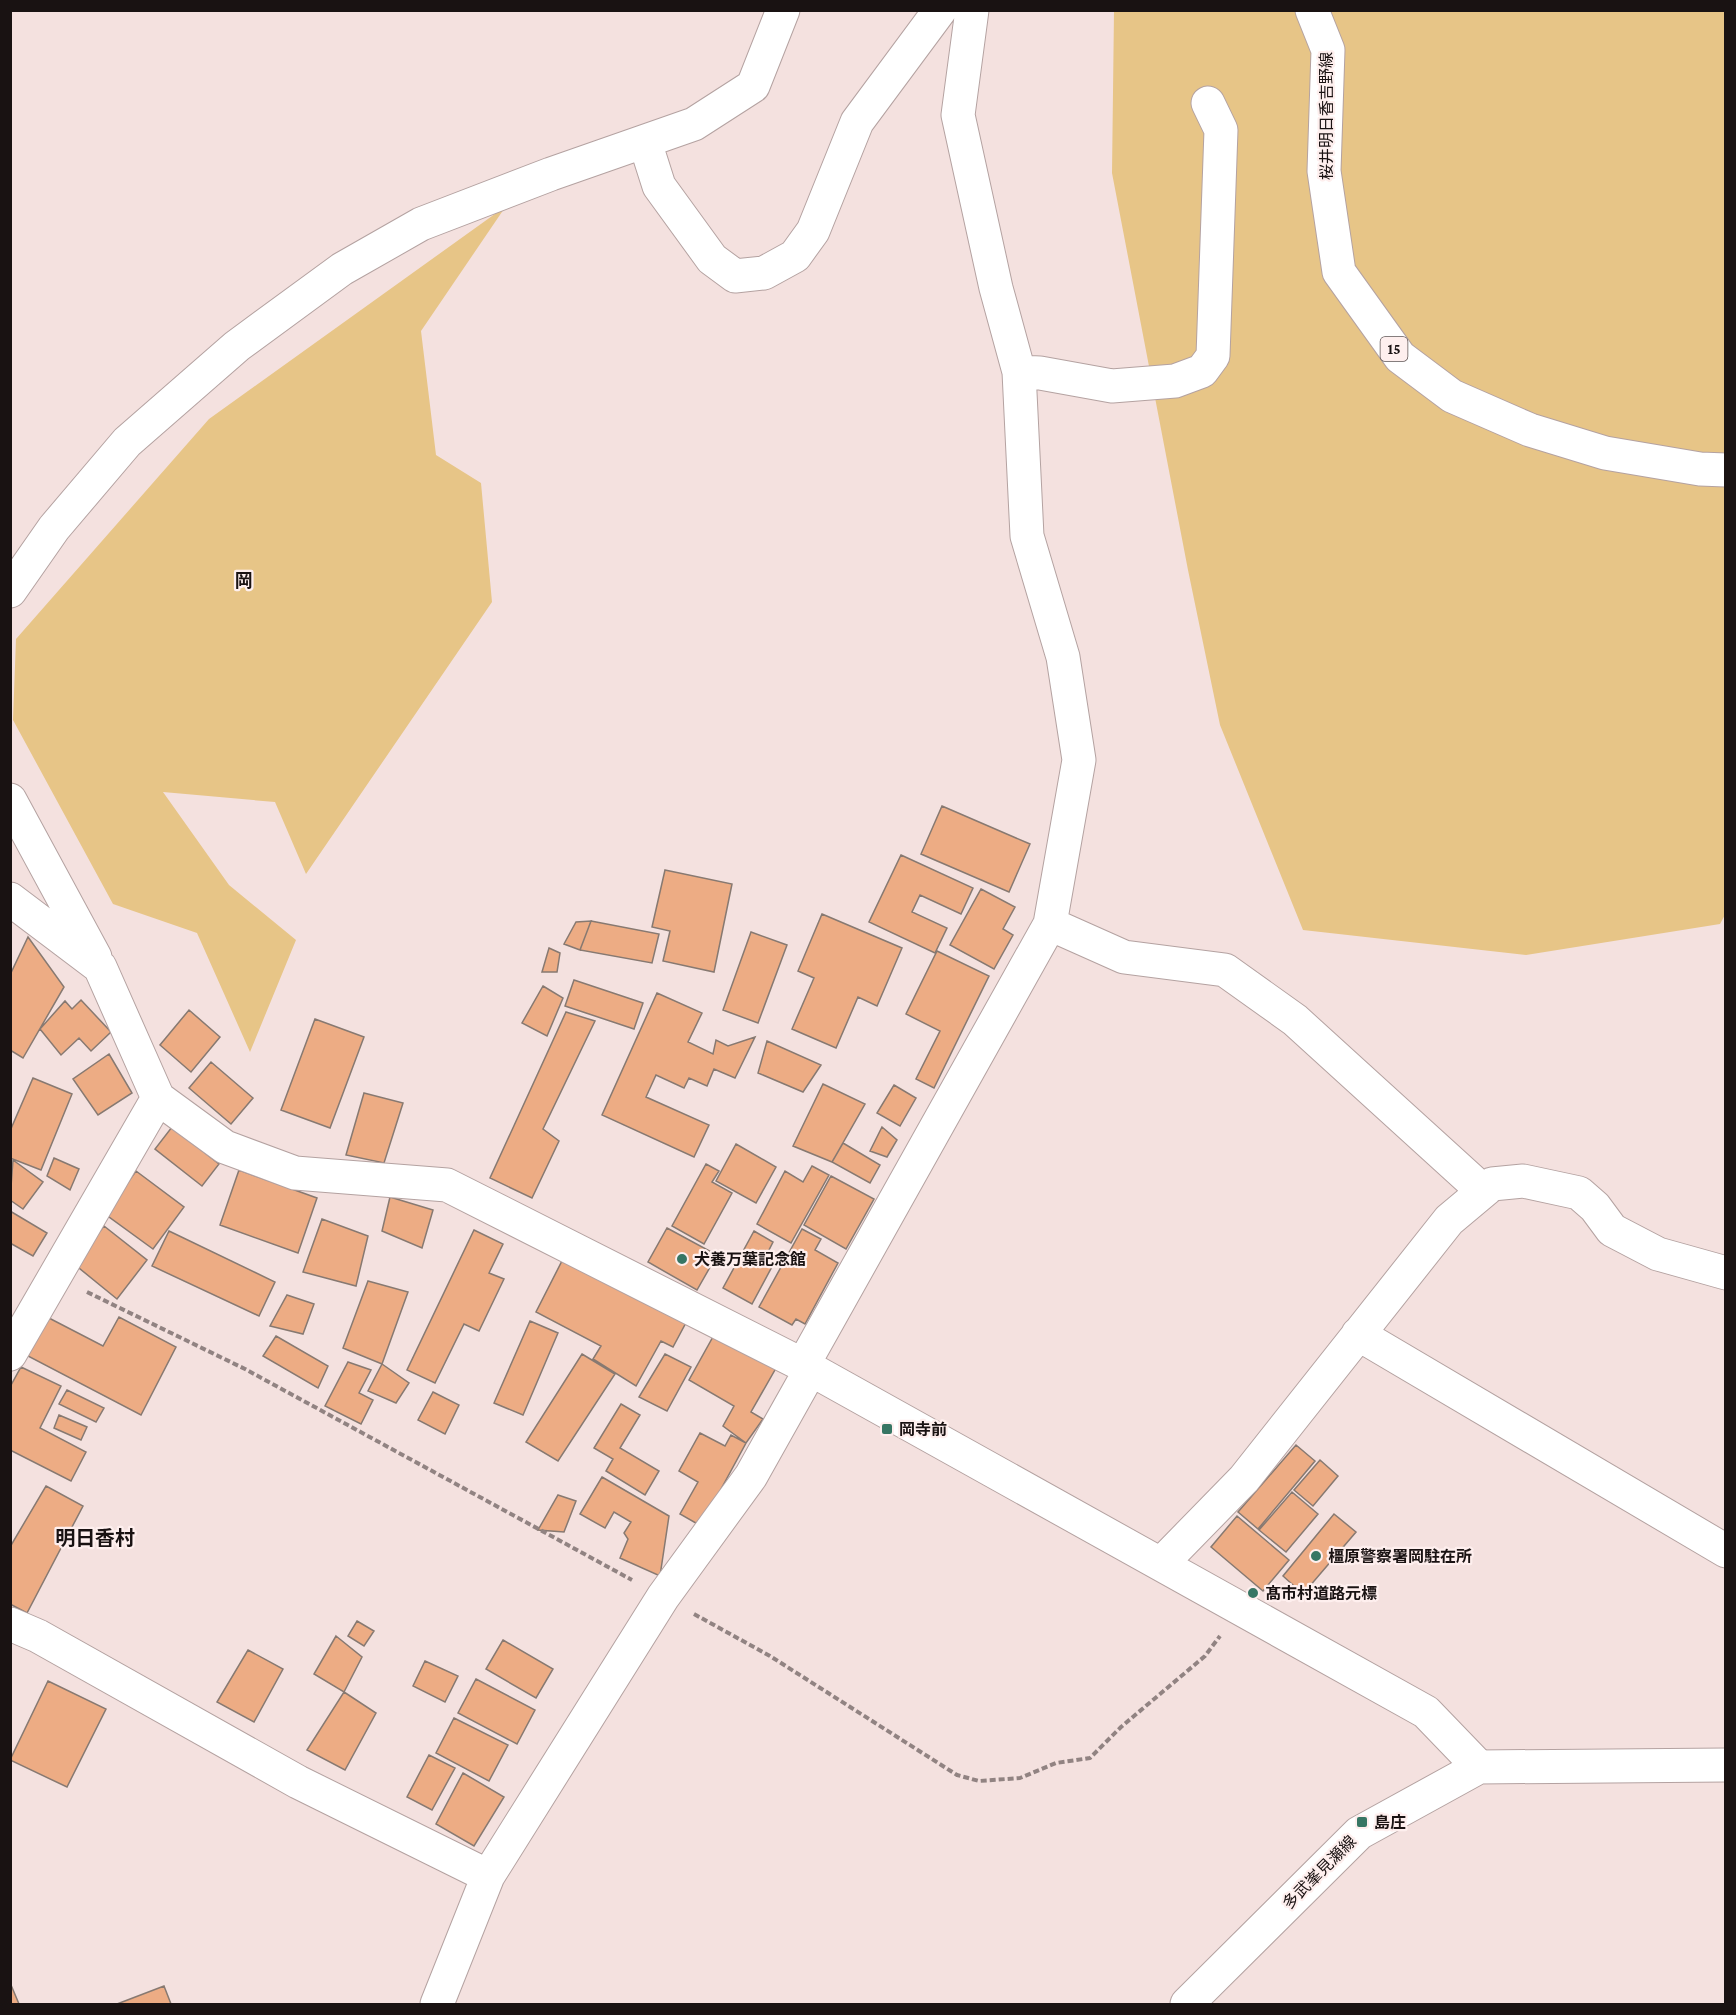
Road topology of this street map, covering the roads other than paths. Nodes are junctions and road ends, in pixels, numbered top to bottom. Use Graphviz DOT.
graph roads {
  1 [pos="783,10"];
  2 [pos="940,10"];
  3 [pos="972,10"];
  4 [pos="1312,10"];
  5 [pos="1208,103"];
  6 [pos="645,142"];
  7 [pos="1019,372"];
  8 [pos="1725,470"];
  9 [pos="10,591"];
  10 [pos="10,800"];
  11 [pos="10,899"];
  12 [pos="1050,924"];
  13 [pos="100,967"];
  14 [pos="158,1098"];
  15 [pos="1483,1191"];
  16 [pos="1725,1273"];
  17 [pos="1358,1334"];
  18 [pos="10,1354"];
  19 [pos="807,1367"];
  20 [pos="1725,1551"];
  21 [pos="1161,1564"];
  22 [pos="10,1624"];
  23 [pos="1725,1765"];
  24 [pos="1479,1767"];
  25 [pos="488,1876"];
  26 [pos="437,2004"];
  27 [pos="1187,2004"];
  1 -- 6 [label="street"];
  2 -- 6 [label="street"];
  3 -- 7 [label="street"];
  4 -- 8 [label="street, 桜井明日香吉野線 / 15"];
  5 -- 7 [label="street"];
  6 -- 9 [label="street"];
  7 -- 12 [label="street"];
  10 -- 13 [label="street"];
  11 -- 13 [label="street"];
  12 -- 15 [label="street"];
  12 -- 19 [label="street"];
  13 -- 14 [label="street"];
  14 -- 18 [label="street"];
  14 -- 19 [label="street"];
  15 -- 16 [label="street"];
  15 -- 17 [label="street"];
  17 -- 20 [label="street"];
  17 -- 21 [label="street"];
  19 -- 21 [label="street"];
  19 -- 25 [label="street"];
  21 -- 24 [label="street"];
  22 -- 25 [label="street"];
  23 -- 24 [label="street, 多武峯見瀬線"];
  24 -- 27 [label="street, 多武峯見瀬線"];
  25 -- 26 [label="street"];
}
